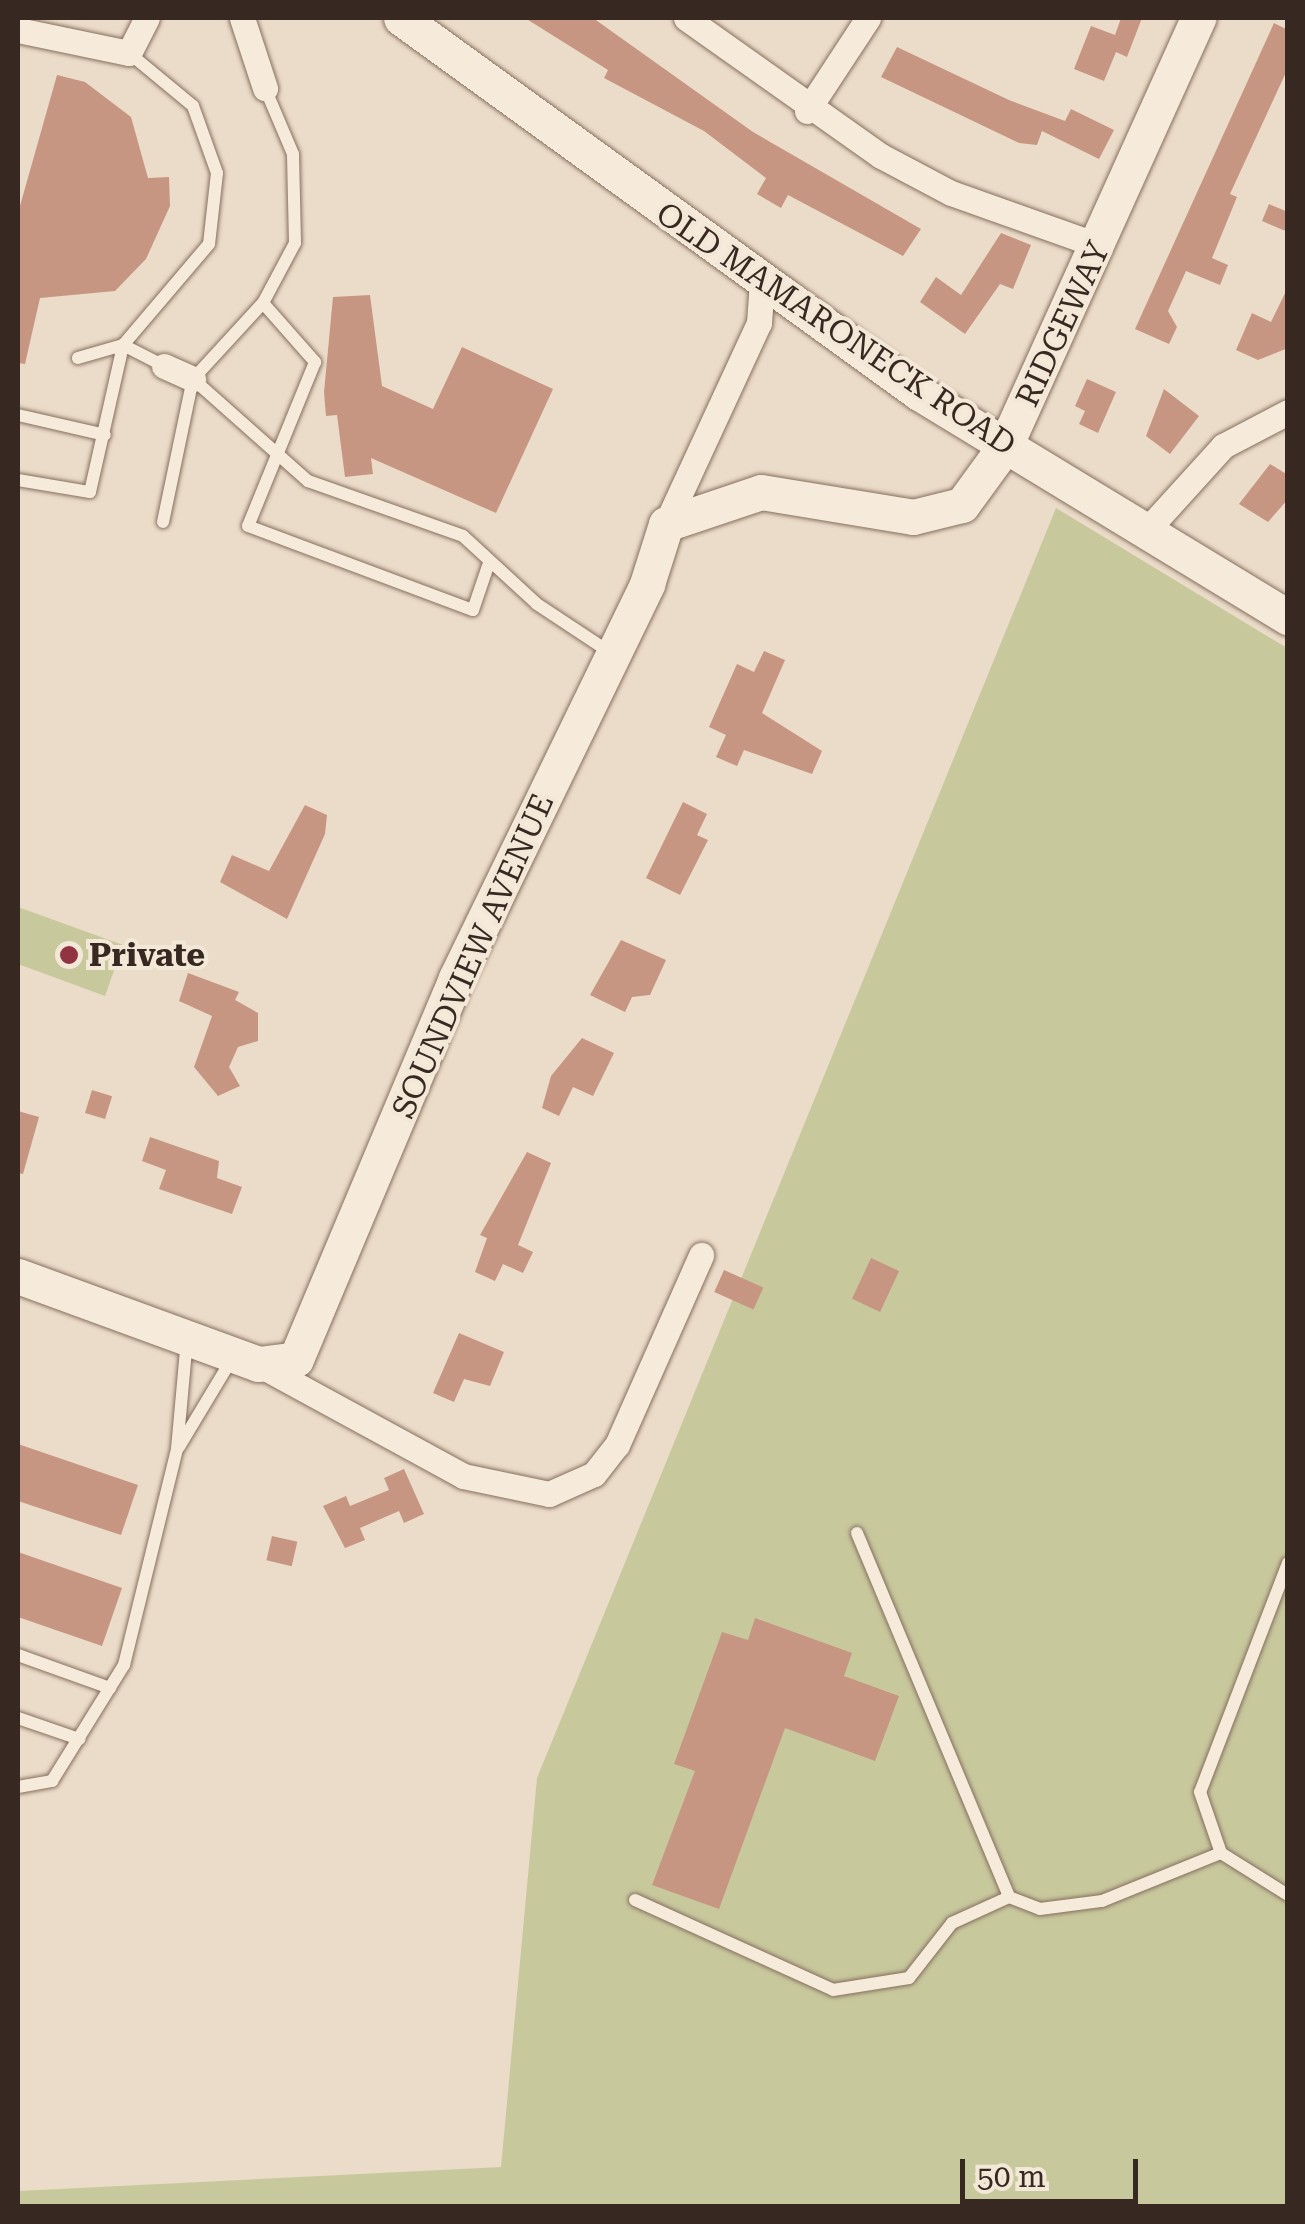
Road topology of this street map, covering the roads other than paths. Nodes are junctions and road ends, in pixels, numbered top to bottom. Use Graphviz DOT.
graph roads {
  1 [pos="139,18"];
  2 [pos="147,18"];
  3 [pos="242,18"];
  4 [pos="401,18"];
  5 [pos="686,18"];
  6 [pos="868,18"];
  7 [pos="1198,18"];
  8 [pos="22,26"];
  9 [pos="129,53"];
  10 [pos="265,88"];
  11 [pos="807,111"];
  12 [pos="1100,246"];
  13 [pos="762,282"];
  14 [pos="264,302"];
  15 [pos="123,345"];
  16 [pos="78,358"];
  17 [pos="164,366"];
  18 [pos="193,379"];
  19 [pos="1288,412"];
  20 [pos="18,415"];
  21 [pos="104,435"];
  22 [pos="276,446"];
  23 [pos="1005,446"];
  24 [pos="18,480"];
  25 [pos="163,522"];
  26 [pos="666,524"];
  27 [pos="1146,531"];
  28 [pos="493,566"];
  29 [pos="1288,617"];
  30 [pos="613,654"];
  31 [pos="702,1255"];
  32 [pos="18,1276"];
  33 [pos="187,1338"];
  34 [pos="246,1359"];
  35 [pos="177,1449"];
  36 [pos="857,1532"];
  37 [pos="1288,1562"];
  38 [pos="18,1655"];
  39 [pos="110,1688"];
  40 [pos="18,1718"];
  41 [pos="78,1739"];
  42 [pos="18,1787"];
  43 [pos="1221,1853"];
  44 [pos="1288,1895"];
  45 [pos="1009,1897"];
  46 [pos="635,1900"];
  1 -- 9 [label="street"];
  2 -- 9 [label="street"];
  3 -- 10 [label="street"];
  4 -- 13 [label="street, OLD MAMARONECK ROAD"];
  5 -- 11 [label="street"];
  6 -- 11 [label="street"];
  7 -- 12 [label="street, RIDGEWAY"];
  8 -- 9 [label="street"];
  9 -- 15 [label="lane"];
  10 -- 14 [label="lane"];
  11 -- 12 [label="street"];
  12 -- 23 [label="street, RIDGEWAY"];
  13 -- 23 [label="street, OLD MAMARONECK ROAD"];
  13 -- 26 [label="street, SOUNDVIEW AVENUE"];
  14 -- 18 [label="lane"];
  14 -- 22 [label="lane"];
  15 -- 16 [label="lane"];
  15 -- 17 [label="lane"];
  15 -- 21 [label="lane"];
  17 -- 18 [label="street"];
  18 -- 22 [label="lane"];
  18 -- 25 [label="lane"];
  19 -- 27 [label="street"];
  20 -- 21 [label="lane"];
  21 -- 24 [label="lane"];
  22 -- 28 [label="lane"];
  22 -- 28 [label="lane"];
  23 -- 26 [label="street, RIDGEWAY"];
  23 -- 27 [label="street, OLD MAMARONECK ROAD"];
  26 -- 30 [label="street, SOUNDVIEW AVENUE"];
  27 -- 29 [label="street, OLD MAMARONECK ROAD"];
  28 -- 30 [label="lane"];
  30 -- 34 [label="street, SOUNDVIEW AVENUE"];
  31 -- 34 [label="street"];
  32 -- 33 [label="street"];
  33 -- 34 [label="street"];
  33 -- 35 [label="lane"];
  34 -- 35 [label="lane"];
  35 -- 39 [label="lane"];
  36 -- 45 [label="lane"];
  37 -- 43 [label="lane"];
  38 -- 39 [label="lane"];
  39 -- 41 [label="lane"];
  40 -- 41 [label="lane"];
  41 -- 42 [label="lane"];
  43 -- 44 [label="lane"];
  43 -- 45 [label="lane"];
  45 -- 46 [label="lane"];
}
